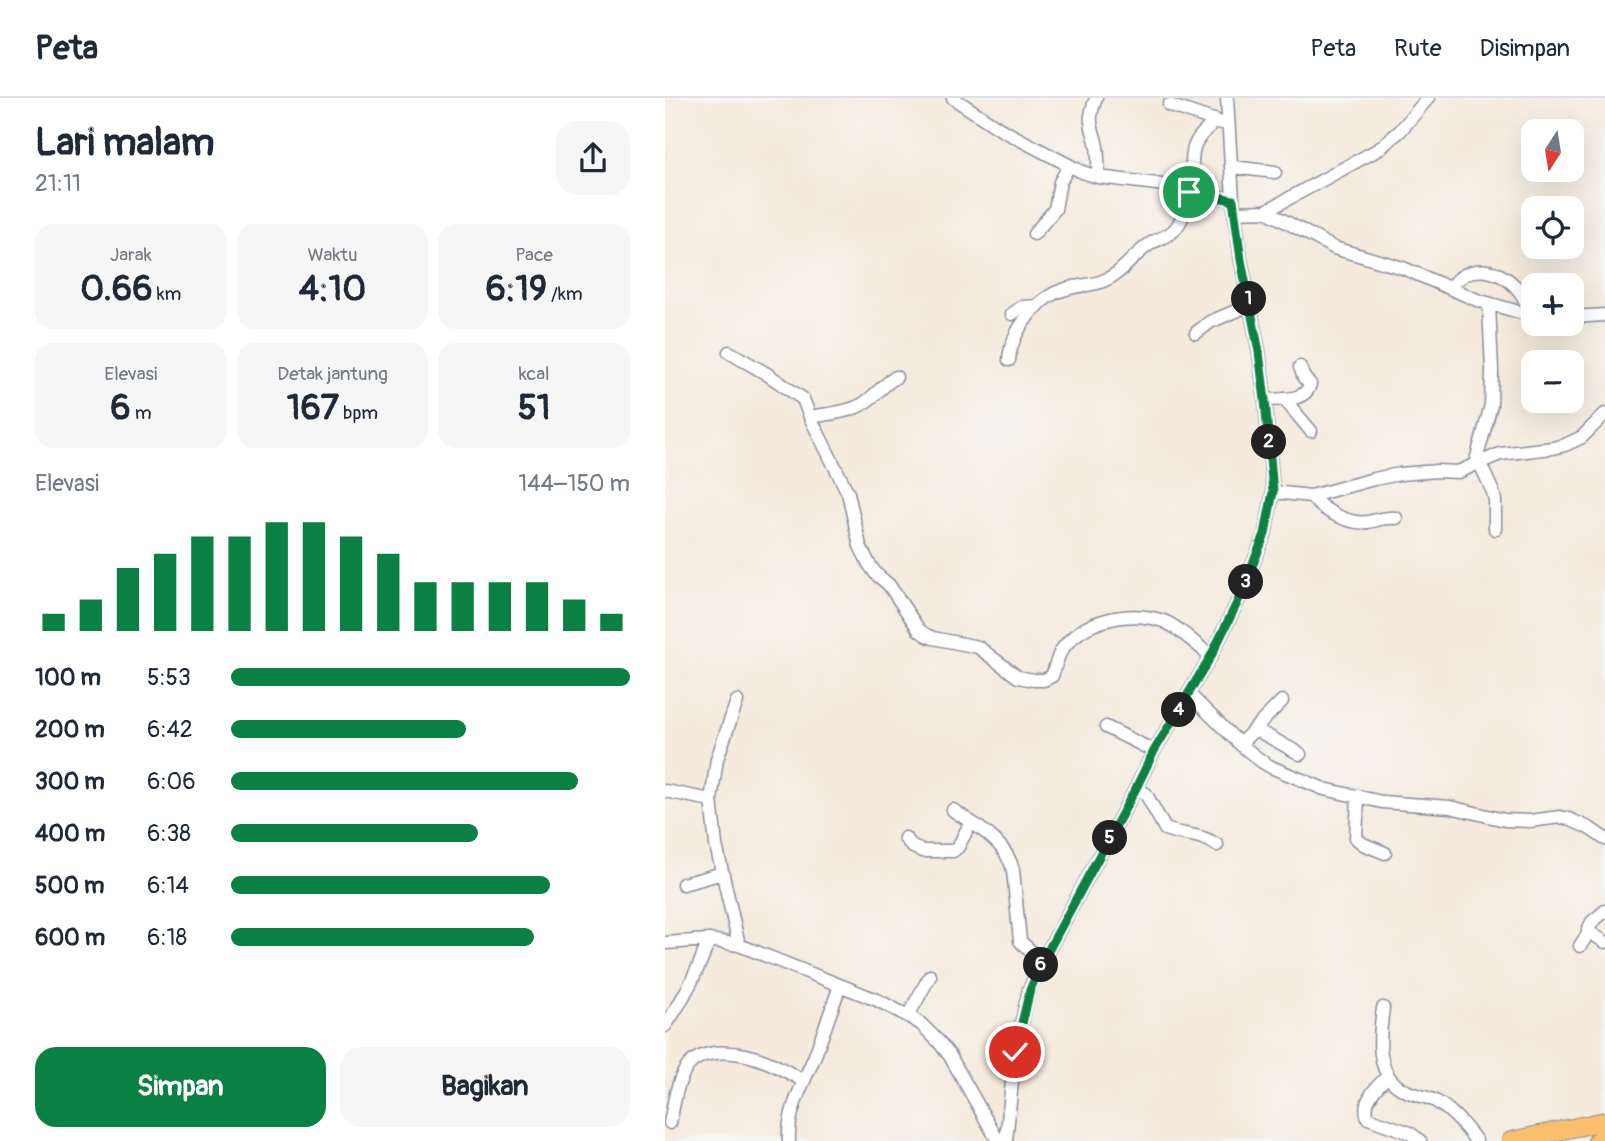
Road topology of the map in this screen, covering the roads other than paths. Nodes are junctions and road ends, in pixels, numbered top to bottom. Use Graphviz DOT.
graph roads {
  1 [pos="953,98"];
  2 [pos="1095,98"];
  3 [pos="1227,98"];
  4 [pos="1428,98"];
  5 [pos="967,103"];
  6 [pos="1169,105"];
  7 [pos="1215,120"];
  8 [pos="1229,125"];
  9 [pos="1069,166"];
  10 [pos="1232,167"];
  11 [pos="1275,172"];
  12 [pos="1098,177"];
  13 [pos="1189,192"];
  14 [pos="1234,206"];
  15 [pos="1266,211"];
  16 [pos="1034,234"];
  17 [pos="1450,288"];
  18 [pos="1521,295"];
  19 [pos="1489,304"];
  20 [pos="1250,305"];
  21 [pos="1038,306"];
  22 [pos="1521,313"];
  23 [pos="1012,314"];
  24 [pos="1605,315"];
  25 [pos="1584,316"];
  26 [pos="1196,333"];
  27 [pos="729,352"];
  28 [pos="1009,360"];
  29 [pos="1300,367"];
  30 [pos="897,377"];
  31 [pos="1284,399"];
  32 [pos="1265,400"];
  33 [pos="1605,414"];
  34 [pos="810,417"];
  35 [pos="1311,431"];
  36 [pos="1480,464"];
  37 [pos="1273,492"];
  38 [pos="1311,496"];
  39 [pos="1396,518"];
  40 [pos="1495,529"];
  41 [pos="1211,656"];
  42 [pos="1189,694"];
  43 [pos="737,701"];
  44 [pos="1282,701"];
  45 [pos="1106,727"];
  46 [pos="1255,729"];
  47 [pos="1240,744"];
  48 [pos="1154,751"];
  49 [pos="1300,754"];
  50 [pos="1136,788"];
  51 [pos="665,791"];
  52 [pos="1358,796"];
  53 [pos="711,800"];
  54 [pos="953,810"];
  55 [pos="971,822"];
  56 [pos="905,838"];
  57 [pos="1605,839"];
  58 [pos="1217,845"];
  59 [pos="1385,853"];
  60 [pos="723,873"];
  61 [pos="683,884"];
  62 [pos="1605,911"];
  63 [pos="1589,932"];
  64 [pos="709,940"];
  65 [pos="1605,942"];
  66 [pos="665,943"];
  67 [pos="739,945"];
  68 [pos="1580,946"];
  69 [pos="1042,962"];
  70 [pos="930,976"];
  71 [pos="840,986"];
  72 [pos="1383,1007"];
  73 [pos="908,1016"];
  74 [pos="665,1027"];
  75 [pos="1388,1076"];
  76 [pos="804,1081"];
  77 [pos="1605,1121"];
  78 [pos="670,1123"];
  79 [pos="1605,1139"];
  80 [pos="789,1141"];
  81 [pos="997,1141"];
  82 [pos="1006,1141"];
  83 [pos="1420,1141"];
  84 [pos="1476,1141"];
  85 [pos="1511,1141"];
  86 [pos="1597,1141"];
  1 -- 5 [label="street"];
  2 -- 12 [label="street"];
  3 -- 8 [label="street"];
  4 -- 15 [label="street"];
  5 -- 9 [label="street"];
  6 -- 7 [label="street"];
  7 -- 8 [label="street"];
  7 -- 13 [label="street"];
  8 -- 10 [label="street"];
  9 -- 12 [label="street"];
  9 -- 16 [label="street"];
  10 -- 11 [label="street"];
  10 -- 14 [label="street"];
  12 -- 13 [label="street"];
  13 -- 14 [label="street"];
  13 -- 21 [label="street"];
  14 -- 15 [label="street"];
  14 -- 20 [label="street"];
  15 -- 17 [label="street"];
  17 -- 18 [label="street"];
  17 -- 19 [label="street"];
  19 -- 22 [label="street"];
  19 -- 36 [label="street"];
  20 -- 26 [label="street"];
  20 -- 32 [label="street"];
  21 -- 23 [label="street"];
  21 -- 28 [label="street"];
  24 -- 25 [label="street"];
  27 -- 34 [label="street"];
  29 -- 31 [label="street"];
  30 -- 34 [label="street"];
  31 -- 32 [label="street"];
  31 -- 35 [label="street"];
  32 -- 37 [label="street"];
  33 -- 36 [label="street"];
  34 -- 41 [label="street"];
  36 -- 38 [label="street"];
  36 -- 40 [label="street"];
  37 -- 38 [label="street"];
  37 -- 41 [label="street"];
  38 -- 39 [label="street"];
  41 -- 42 [label="street"];
  42 -- 47 [label="street"];
  42 -- 48 [label="street"];
  43 -- 53 [label="street"];
  44 -- 46 [label="street"];
  45 -- 48 [label="street"];
  46 -- 47 [label="street"];
  46 -- 49 [label="street"];
  47 -- 52 [label="street"];
  48 -- 50 [label="street"];
  50 -- 58 [label="street"];
  50 -- 69 [label="street"];
  51 -- 53 [label="street"];
  52 -- 57 [label="street"];
  52 -- 59 [label="street"];
  53 -- 60 [label="street"];
  54 -- 55 [label="street"];
  55 -- 56 [label="street"];
  55 -- 69 [label="street"];
  60 -- 61 [label="street"];
  60 -- 67 [label="street"];
  62 -- 63 [label="street"];
  63 -- 65 [label="street"];
  63 -- 68 [label="street"];
  64 -- 66 [label="street"];
  64 -- 67 [label="street"];
  64 -- 74 [label="street"];
  67 -- 71 [label="street"];
  69 -- 82 [label="street"];
  70 -- 73 [label="street"];
  71 -- 73 [label="street"];
  71 -- 76 [label="street"];
  72 -- 75 [label="street"];
  73 -- 81 [label="street"];
  75 -- 83 [label="street"];
  75 -- 84 [label="street"];
  76 -- 78 [label="street"];
  76 -- 80 [label="street"];
  77 -- 85 [label="highway"];
  79 -- 86 [label="highway"];
}
